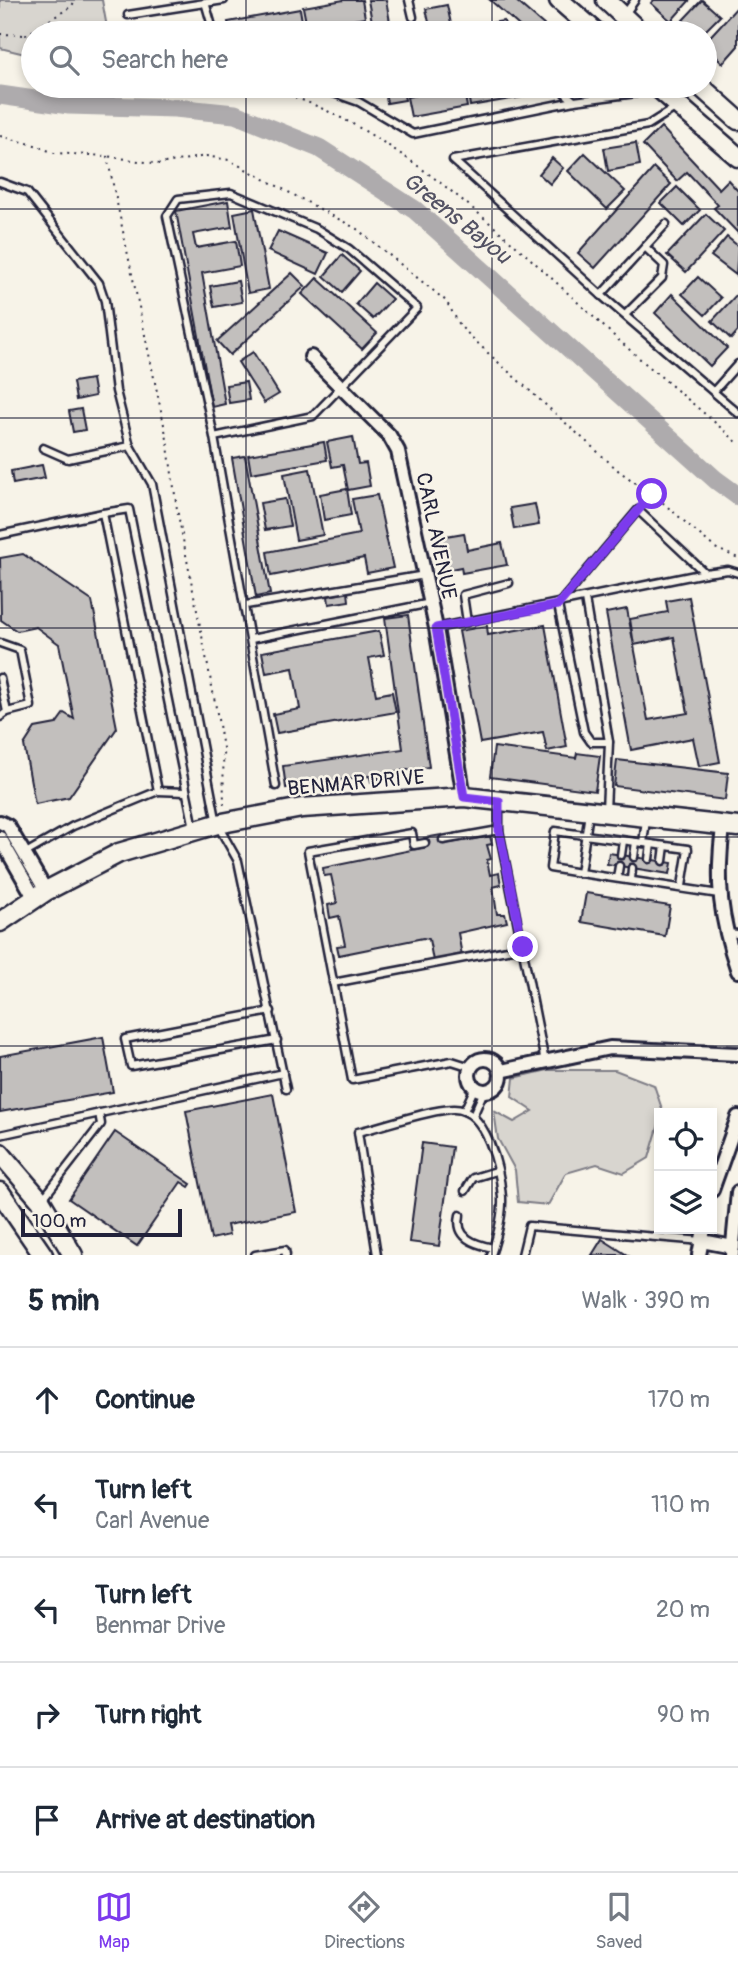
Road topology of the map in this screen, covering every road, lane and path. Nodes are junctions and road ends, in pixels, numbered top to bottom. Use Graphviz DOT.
graph roads {
  1 [pos="75,0"];
  2 [pos="224,0"];
  3 [pos="409,0"];
  4 [pos="559,0"];
  5 [pos="606,0"];
  6 [pos="635,0"];
  7 [pos="205,2"];
  8 [pos="128,15"];
  9 [pos="624,15"];
  10 [pos="413,17"];
  11 [pos="48,21"];
  12 [pos="211,21"];
  13 [pos="583,21"];
  14 [pos="630,21"];
  15 [pos="0,34"];
  16 [pos="21,35"];
  17 [pos="289,98"];
  18 [pos="348,98"];
  19 [pos="570,98"];
  20 [pos="597,98"];
  21 [pos="670,98"];
  22 [pos="713,98"];
  23 [pos="573,101"];
  24 [pos="678,105"];
  25 [pos="738,120"];
  26 [pos="0,136"];
  27 [pos="106,156"];
  28 [pos="738,157"];
  29 [pos="0,182"];
  30 [pos="666,224"];
  31 [pos="645,247"];
  32 [pos="601,295"];
  33 [pos="625,315"];
  34 [pos="311,357"];
  35 [pos="738,364"];
  36 [pos="735,373"];
  37 [pos="341,385"];
  38 [pos="714,391"];
  39 [pos="738,413"];
  40 [pos="214,437"];
  41 [pos="738,443"];
  42 [pos="130,446"];
  43 [pos="43,449"];
  44 [pos="652,494"];
  45 [pos="638,510"];
  46 [pos="103,513"];
  47 [pos="0,535"];
  48 [pos="738,558"];
  49 [pos="705,573"];
  50 [pos="738,573"];
  51 [pos="425,575"];
  52 [pos="509,583"];
  53 [pos="584,599"];
  54 [pos="431,603"];
  55 [pos="246,605"];
  56 [pos="558,605"];
  57 [pos="467,622"];
  58 [pos="436,628"];
  59 [pos="250,639"];
  60 [pos="0,643"];
  61 [pos="0,678"];
  62 [pos="7,712"];
  63 [pos="0,717"];
  64 [pos="609,742"];
  65 [pos="276,786"];
  66 [pos="158,791"];
  67 [pos="185,792"];
  68 [pos="464,797"];
  69 [pos="499,801"];
  70 [pos="598,812"];
  71 [pos="646,818"];
  72 [pos="216,819"];
  73 [pos="0,822"];
  74 [pos="730,827"];
  75 [pos="194,830"];
  76 [pos="499,830"];
  77 [pos="586,836"];
  78 [pos="0,838"];
  79 [pos="443,840"];
  80 [pos="624,841"];
  81 [pos="425,843"];
  82 [pos="640,843"];
  83 [pos="651,844"];
  84 [pos="665,846"];
  85 [pos="24,854"];
  86 [pos="621,855"];
  87 [pos="634,857"];
  88 [pos="649,859"];
  89 [pos="663,861"];
  90 [pos="619,866"];
  91 [pos="632,868"];
  92 [pos="647,871"];
  93 [pos="580,873"];
  94 [pos="662,873"];
  95 [pos="617,878"];
  96 [pos="631,880"];
  97 [pos="646,882"];
  98 [pos="660,884"];
  99 [pos="682,886"];
  100 [pos="40,894"];
  101 [pos="719,894"];
  102 [pos="0,922"];
  103 [pos="732,933"];
  104 [pos="523,947"];
  105 [pos="738,971"];
  106 [pos="333,983"];
  107 [pos="271,1011"];
  108 [pos="277,1040"];
  109 [pos="738,1054"];
  110 [pos="545,1062"];
  111 [pos="471,1067"];
  112 [pos="501,1070"];
  113 [pos="283,1073"];
  114 [pos="286,1089"];
  115 [pos="480,1089"];
  116 [pos="464,1111"];
  117 [pos="99,1113"];
  118 [pos="473,1116"];
  119 [pos="738,1117"];
  120 [pos="0,1135"];
  121 [pos="0,1153"];
  122 [pos="496,1171"];
  123 [pos="717,1176"];
  124 [pos="466,1191"];
  125 [pos="0,1192"];
  126 [pos="738,1192"];
  127 [pos="41,1201"];
  128 [pos="460,1215"];
  129 [pos="703,1235"];
  130 [pos="492,1251"];
  131 [pos="733,1251"];
  132 [pos="43,1255"];
  133 [pos="73,1255"];
  134 [pos="255,1255"];
  135 [pos="286,1255"];
  136 [pos="377,1255"];
  137 [pos="522,1255"];
  138 [pos="699,1255"];
  1 -- 11 [label="path"];
  2 -- 7 [label="lane"];
  3 -- 10 [label="lane"];
  4 -- 13 [label="street"];
  5 -- 9 [label="street"];
  6 -- 9 [label="lane"];
  7 -- 8 [label="lane"];
  7 -- 12 [label="lane"];
  9 -- 14 [label="street"];
  15 -- 16 [label="path"];
  17 -- 41 [label="path"];
  18 -- 23 [label="lane"];
  19 -- 23 [label="lane"];
  20 -- 23 [label="lane"];
  21 -- 24 [label="street"];
  22 -- 25 [label="street"];
  24 -- 28 [label="street"];
  24 -- 32 [label="lane"];
  26 -- 27 [label="path"];
  27 -- 44 [label="path"];
  27 -- 72 [label="path"];
  29 -- 42 [label="lane"];
  30 -- 31 [label="lane"];
  31 -- 32 [label="lane"];
  31 -- 33 [label="lane"];
  32 -- 33 [label="lane"];
  33 -- 38 [label="lane"];
  34 -- 37 [label="street, CARL AVENUE"];
  35 -- 36 [label="lane"];
  36 -- 38 [label="lane"];
  37 -- 40 [label="lane"];
  37 -- 40 [label="lane"];
  37 -- 51 [label="street, CARL AVENUE"];
  38 -- 39 [label="lane"];
  40 -- 55 [label="lane"];
  42 -- 43 [label="lane"];
  42 -- 72 [label="lane"];
  44 -- 45 [label="path"];
  44 -- 48 [label="path"];
  45 -- 49 [label="lane"];
  45 -- 56 [label="lane"];
  46 -- 47 [label="lane"];
  46 -- 66 [label="lane"];
  46 -- 67 [label="lane"];
  49 -- 50 [label="lane"];
  49 -- 53 [label="lane"];
  51 -- 54 [label="street, CARL AVENUE"];
  51 -- 55 [label="lane"];
  52 -- 57 [label="lane"];
  53 -- 56 [label="lane"];
  53 -- 64 [label="lane"];
  54 -- 58 [label="street, CARL AVENUE"];
  54 -- 59 [label="lane"];
  55 -- 59 [label="lane"];
  56 -- 57 [label="lane"];
  56 -- 64 [label="lane"];
  57 -- 58 [label="lane"];
  58 -- 68 [label="street, CARL AVENUE"];
  59 -- 65 [label="lane"];
  60 -- 62 [label="lane"];
  61 -- 62 [label="lane"];
  62 -- 63 [label="lane"];
  64 -- 70 [label="lane"];
  66 -- 67 [label="lane"];
  66 -- 85 [label="lane"];
  67 -- 75 [label="lane"];
  68 -- 69 [label="street, BENMAR DRIVE"];
  68 -- 72 [label="street, BENMAR DRIVE"];
  69 -- 70 [label="street, BENMAR DRIVE"];
  69 -- 76 [label="lane"];
  70 -- 71 [label="street, BENMAR DRIVE"];
  70 -- 77 [label="lane"];
  71 -- 74 [label="street, BENMAR DRIVE"];
  71 -- 82 [label="lane"];
  72 -- 75 [label="street, BENMAR DRIVE"];
  72 -- 107 [label="lane"];
  73 -- 85 [label="street"];
  74 -- 101 [label="street"];
  75 -- 100 [label="street, BENMAR DRIVE"];
  76 -- 79 [label="lane"];
  76 -- 104 [label="lane"];
  77 -- 80 [label="lane"];
  77 -- 93 [label="lane"];
  77 -- 93 [label="lane"];
  78 -- 100 [label="street"];
  80 -- 82 [label="lane"];
  80 -- 86 [label="lane"];
  81 -- 106 [label="lane"];
  82 -- 83 [label="lane"];
  82 -- 87 [label="lane"];
  83 -- 84 [label="lane"];
  83 -- 88 [label="lane"];
  84 -- 89 [label="lane"];
  84 -- 99 [label="lane"];
  85 -- 100 [label="street"];
  90 -- 95 [label="lane"];
  91 -- 96 [label="lane"];
  92 -- 97 [label="lane"];
  93 -- 95 [label="lane"];
  94 -- 98 [label="lane"];
  95 -- 96 [label="lane"];
  96 -- 97 [label="lane"];
  97 -- 98 [label="lane"];
  98 -- 99 [label="lane"];
  99 -- 101 [label="lane"];
  100 -- 102 [label="street, BENMAR DRIVE"];
  101 -- 103 [label="street"];
  103 -- 105 [label="street"];
  104 -- 106 [label="lane"];
  104 -- 110 [label="lane"];
  106 -- 111 [label="lane"];
  107 -- 108 [label="lane"];
  107 -- 108 [label="lane"];
  108 -- 113 [label="lane"];
  109 -- 110 [label="street"];
  110 -- 112 [label="street"];
  111 -- 112 [label="street"];
  111 -- 115 [label="street"];
  112 -- 115 [label="street"];
  113 -- 114 [label="lane"];
  113 -- 117 [label="lane"];
  115 -- 116 [label="lane"];
  115 -- 118 [label="lane"];
  116 -- 118 [label="lane"];
  116 -- 136 [label="lane"];
  117 -- 120 [label="lane"];
  117 -- 127 [label="lane"];
  118 -- 122 [label="lane"];
  119 -- 123 [label="street"];
  121 -- 127 [label="street"];
  122 -- 124 [label="lane"];
  122 -- 130 [label="lane"];
  125 -- 132 [label="street"];
  126 -- 131 [label="street"];
  127 -- 133 [label="street"];
  128 -- 130 [label="lane"];
  129 -- 131 [label="street"];
  129 -- 137 [label="lane"];
  129 -- 138 [label="street"];
  134 -- 135 [label="lane"];
}
